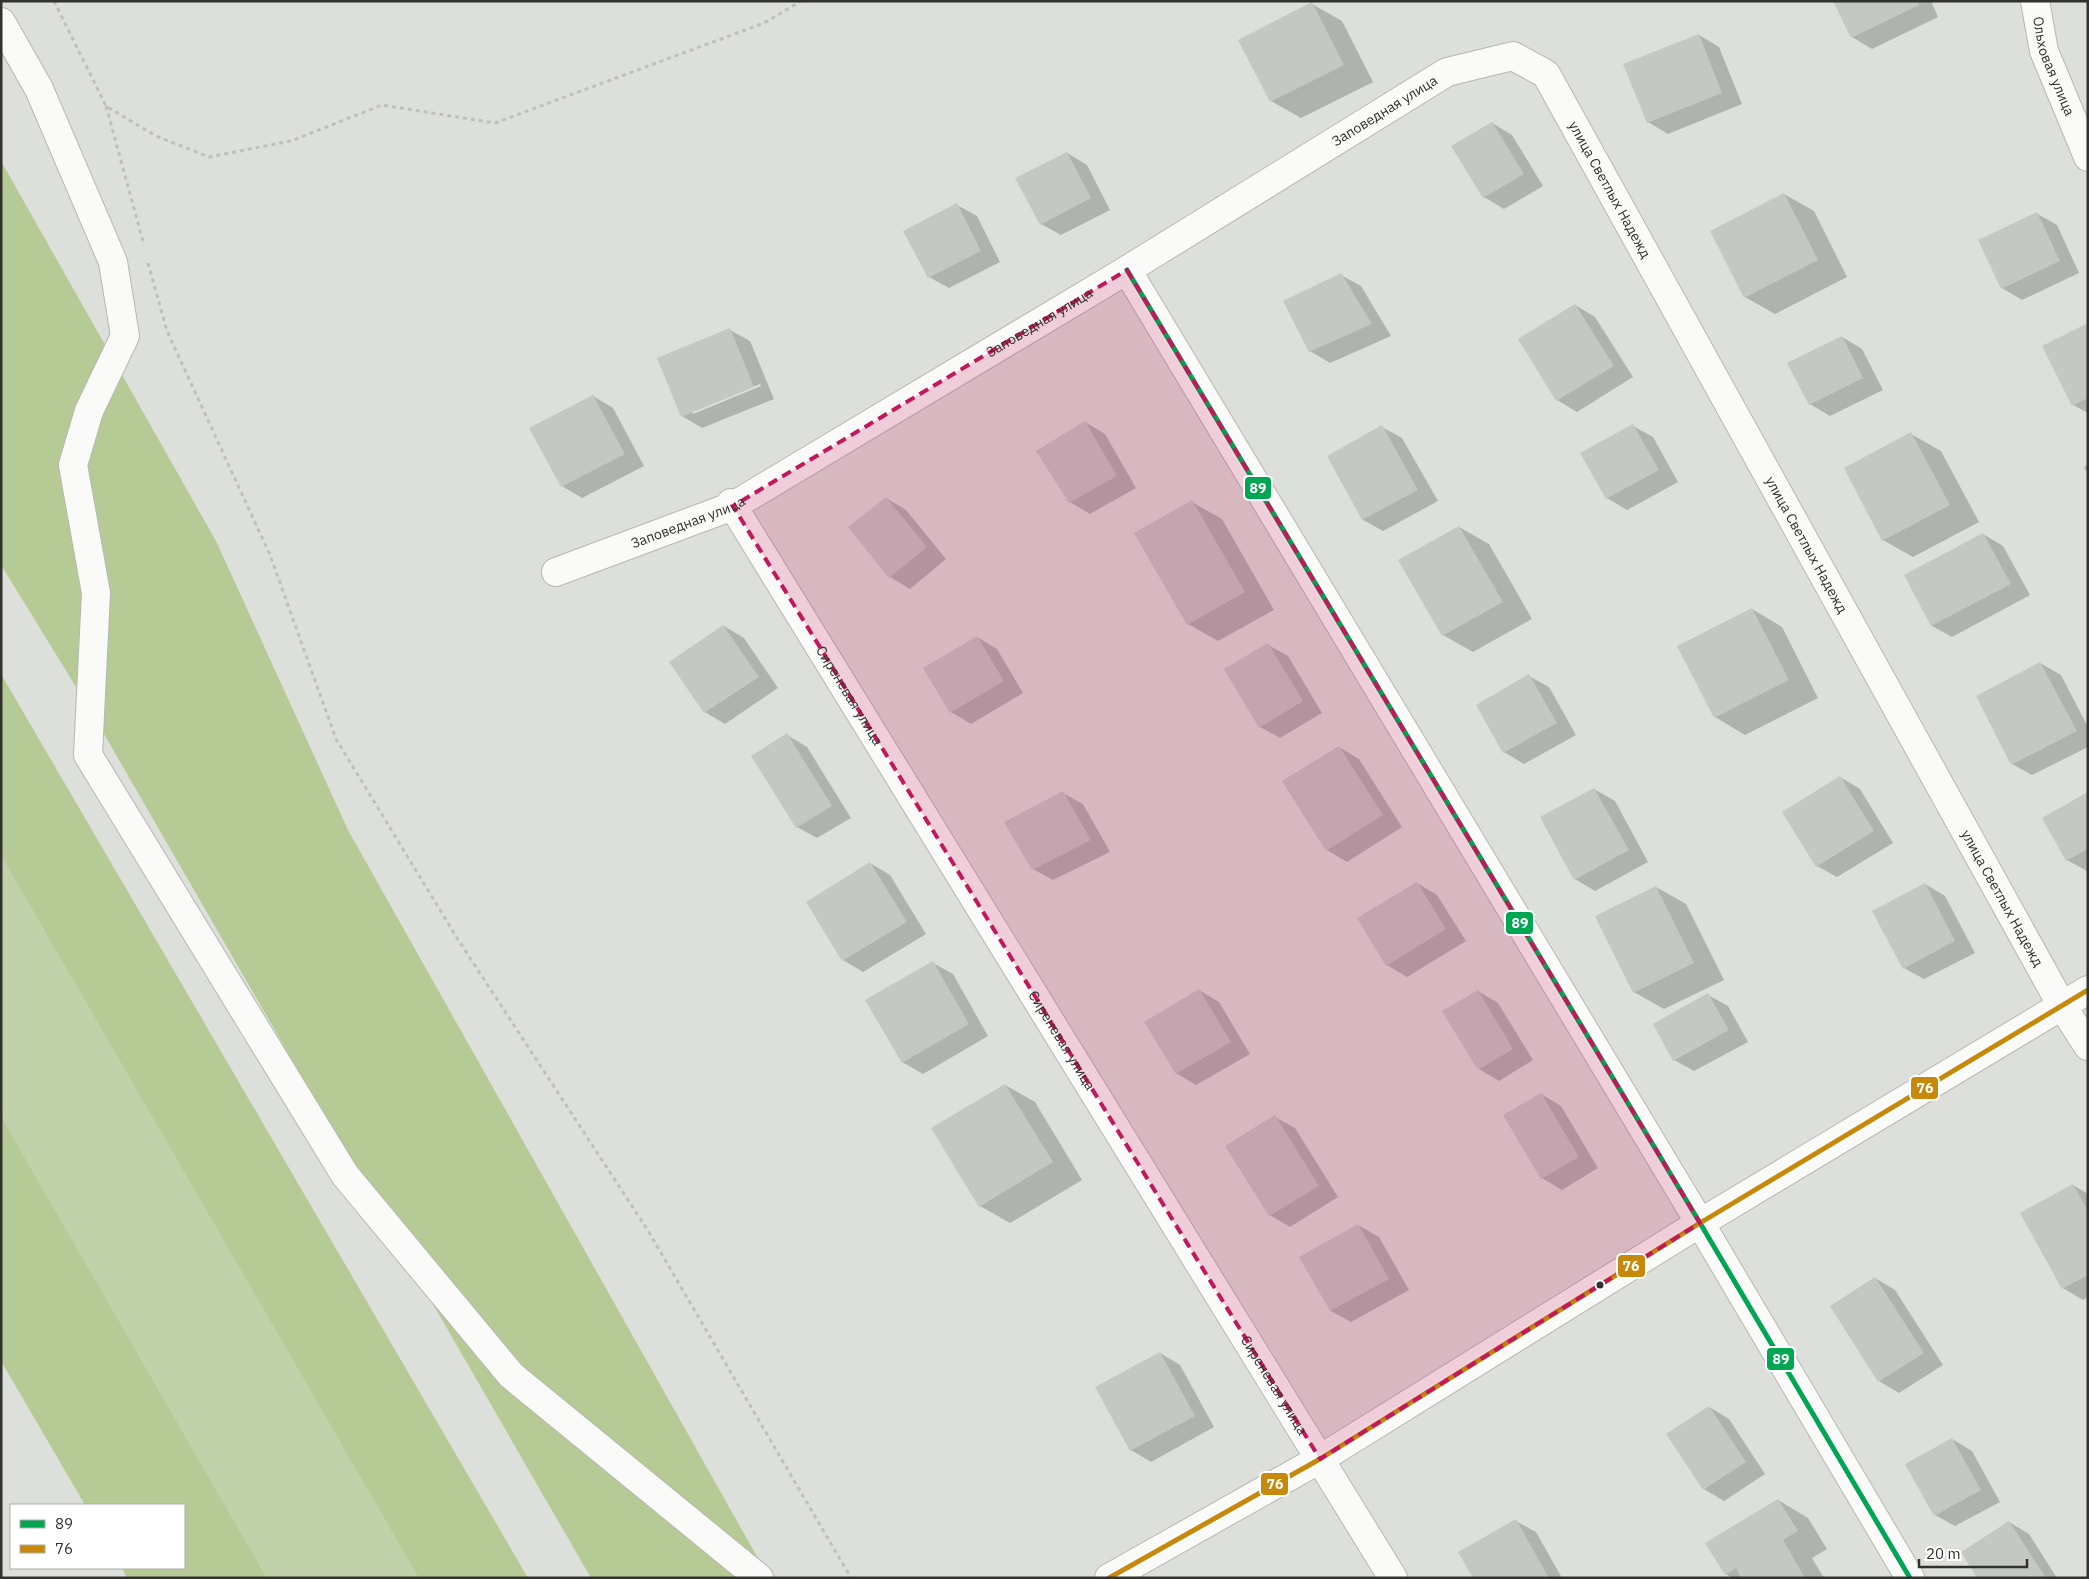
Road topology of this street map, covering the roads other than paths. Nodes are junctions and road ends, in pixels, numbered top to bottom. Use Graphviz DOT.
graph roads {
  1 [pos="2035,1"];
  2 [pos="1,22"];
  3 [pos="1513,56"];
  4 [pos="2088,157"];
  5 [pos="1127,270"];
  6 [pos="732,504"];
  7 [pos="556,572"];
  8 [pos="2088,990"];
  9 [pos="2062,1006"];
  10 [pos="2088,1046"];
  11 [pos="1700,1223"];
  12 [pos="1320,1459"];
  13 [pos="758,1578"];
  14 [pos="1109,1578"];
  15 [pos="1393,1578"];
  16 [pos="1910,1578"];
  1 -- 4 [label="street, Ольховая улица"];
  2 -- 13 [label="street"];
  3 -- 5 [label="street, Заповедная улица"];
  3 -- 9 [label="street, улица Светлых Надежд"];
  5 -- 6 [label="street, Заповедная улица"];
  5 -- 11 [label="street"];
  6 -- 7 [label="street, Заповедная улица"];
  6 -- 12 [label="street, Сиреневая улица"];
  8 -- 9 [label="street"];
  9 -- 10 [label="street, улица Светлых Надежд"];
  9 -- 11 [label="street"];
  11 -- 12 [label="street"];
  11 -- 16 [label="street"];
  12 -- 14 [label="street"];
  12 -- 15 [label="street, Сиреневая улица"];
}
